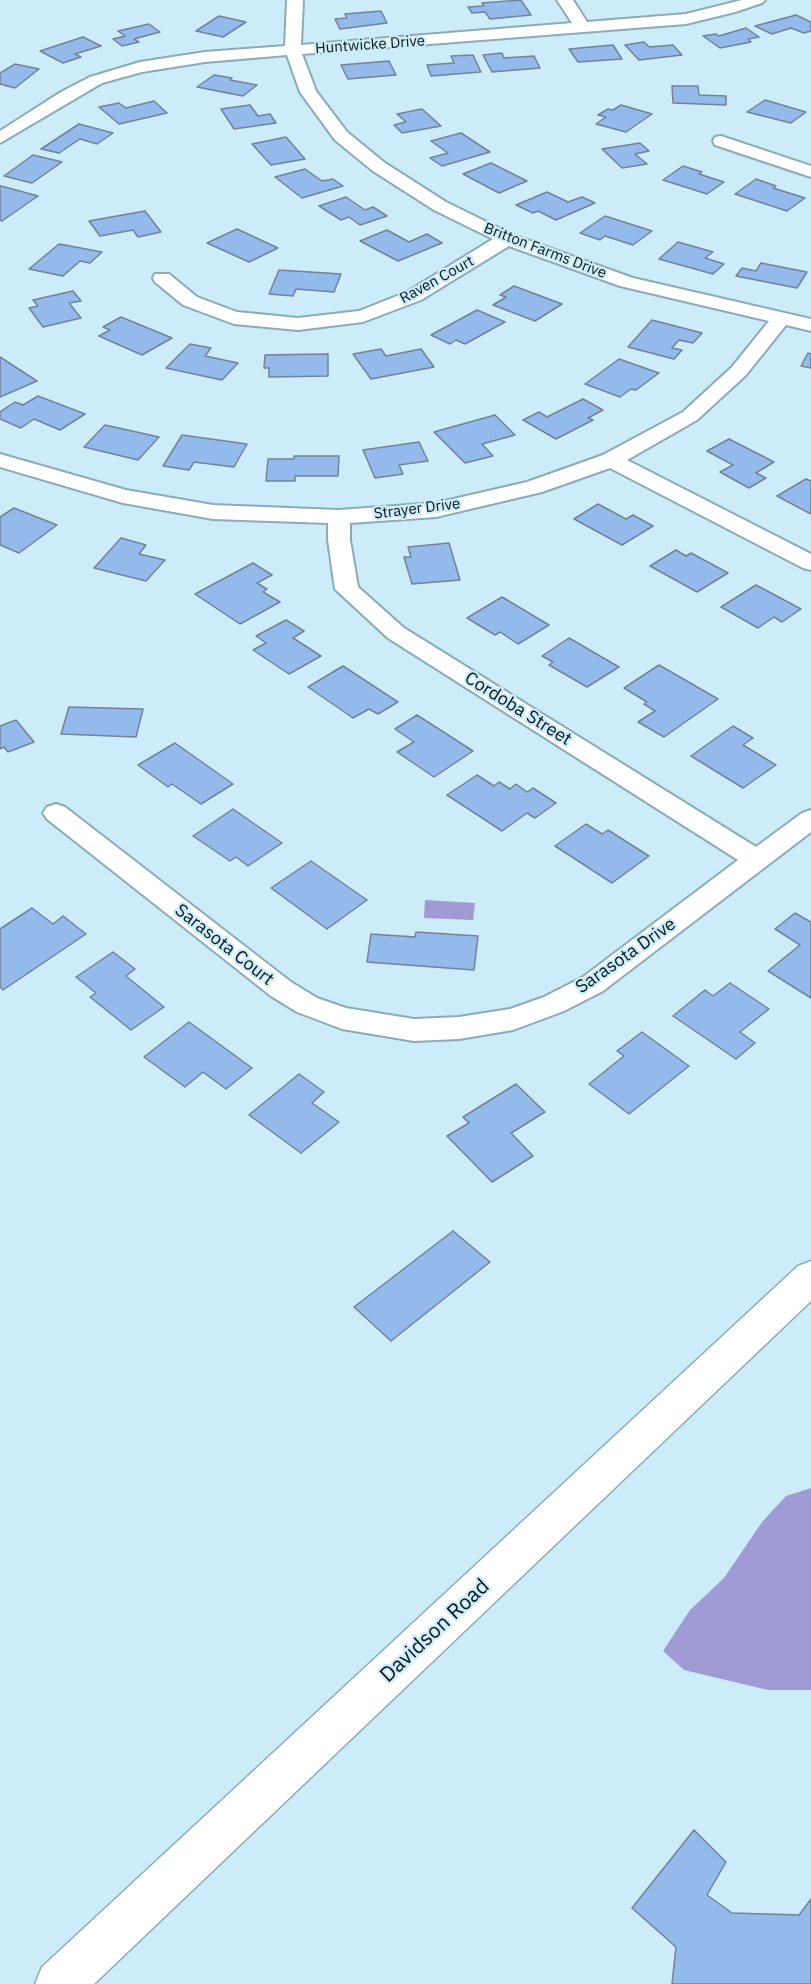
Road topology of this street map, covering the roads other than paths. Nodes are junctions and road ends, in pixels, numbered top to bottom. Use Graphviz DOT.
graph roads {
  1 [pos="295,0"];
  2 [pos="565,0"];
  3 [pos="757,0"];
  4 [pos="583,28"];
  5 [pos="292,51"];
  6 [pos="0,138"];
  7 [pos="721,141"];
  8 [pos="811,171"];
  9 [pos="507,239"];
  10 [pos="162,278"];
  11 [pos="781,318"];
  12 [pos="811,325"];
  13 [pos="0,460"];
  14 [pos="611,460"];
  15 [pos="339,517"];
  16 [pos="811,563"];
  17 [pos="56,813"];
  18 [pos="811,819"];
  19 [pos="757,860"];
  20 [pos="414,1029"];
  21 [pos="811,1277"];
  22 [pos="58,1984"];
  1 -- 5 [label="street, Britton Farms Drive"];
  2 -- 4 [label="street"];
  3 -- 4 [label="street, Huntwicke Drive"];
  4 -- 5 [label="street, Huntwicke Drive"];
  5 -- 6 [label="street, Huntwicke Drive"];
  5 -- 9 [label="street, Britton Farms Drive"];
  7 -- 8 [label="street"];
  9 -- 10 [label="street, Raven Court"];
  9 -- 11 [label="street, Britton Farms Drive"];
  11 -- 12 [label="street, Britton Farms Drive"];
  11 -- 14 [label="street, Strayer Drive"];
  13 -- 15 [label="street, Strayer Drive"];
  14 -- 15 [label="street, Strayer Drive"];
  14 -- 16 [label="street"];
  15 -- 19 [label="street, Cordoba Street"];
  17 -- 20 [label="street, Sarasota Court"];
  18 -- 19 [label="street, Sarasota Drive"];
  19 -- 20 [label="street, Sarasota Drive"];
  21 -- 22 [label="main road, Davidson Road"];
}
